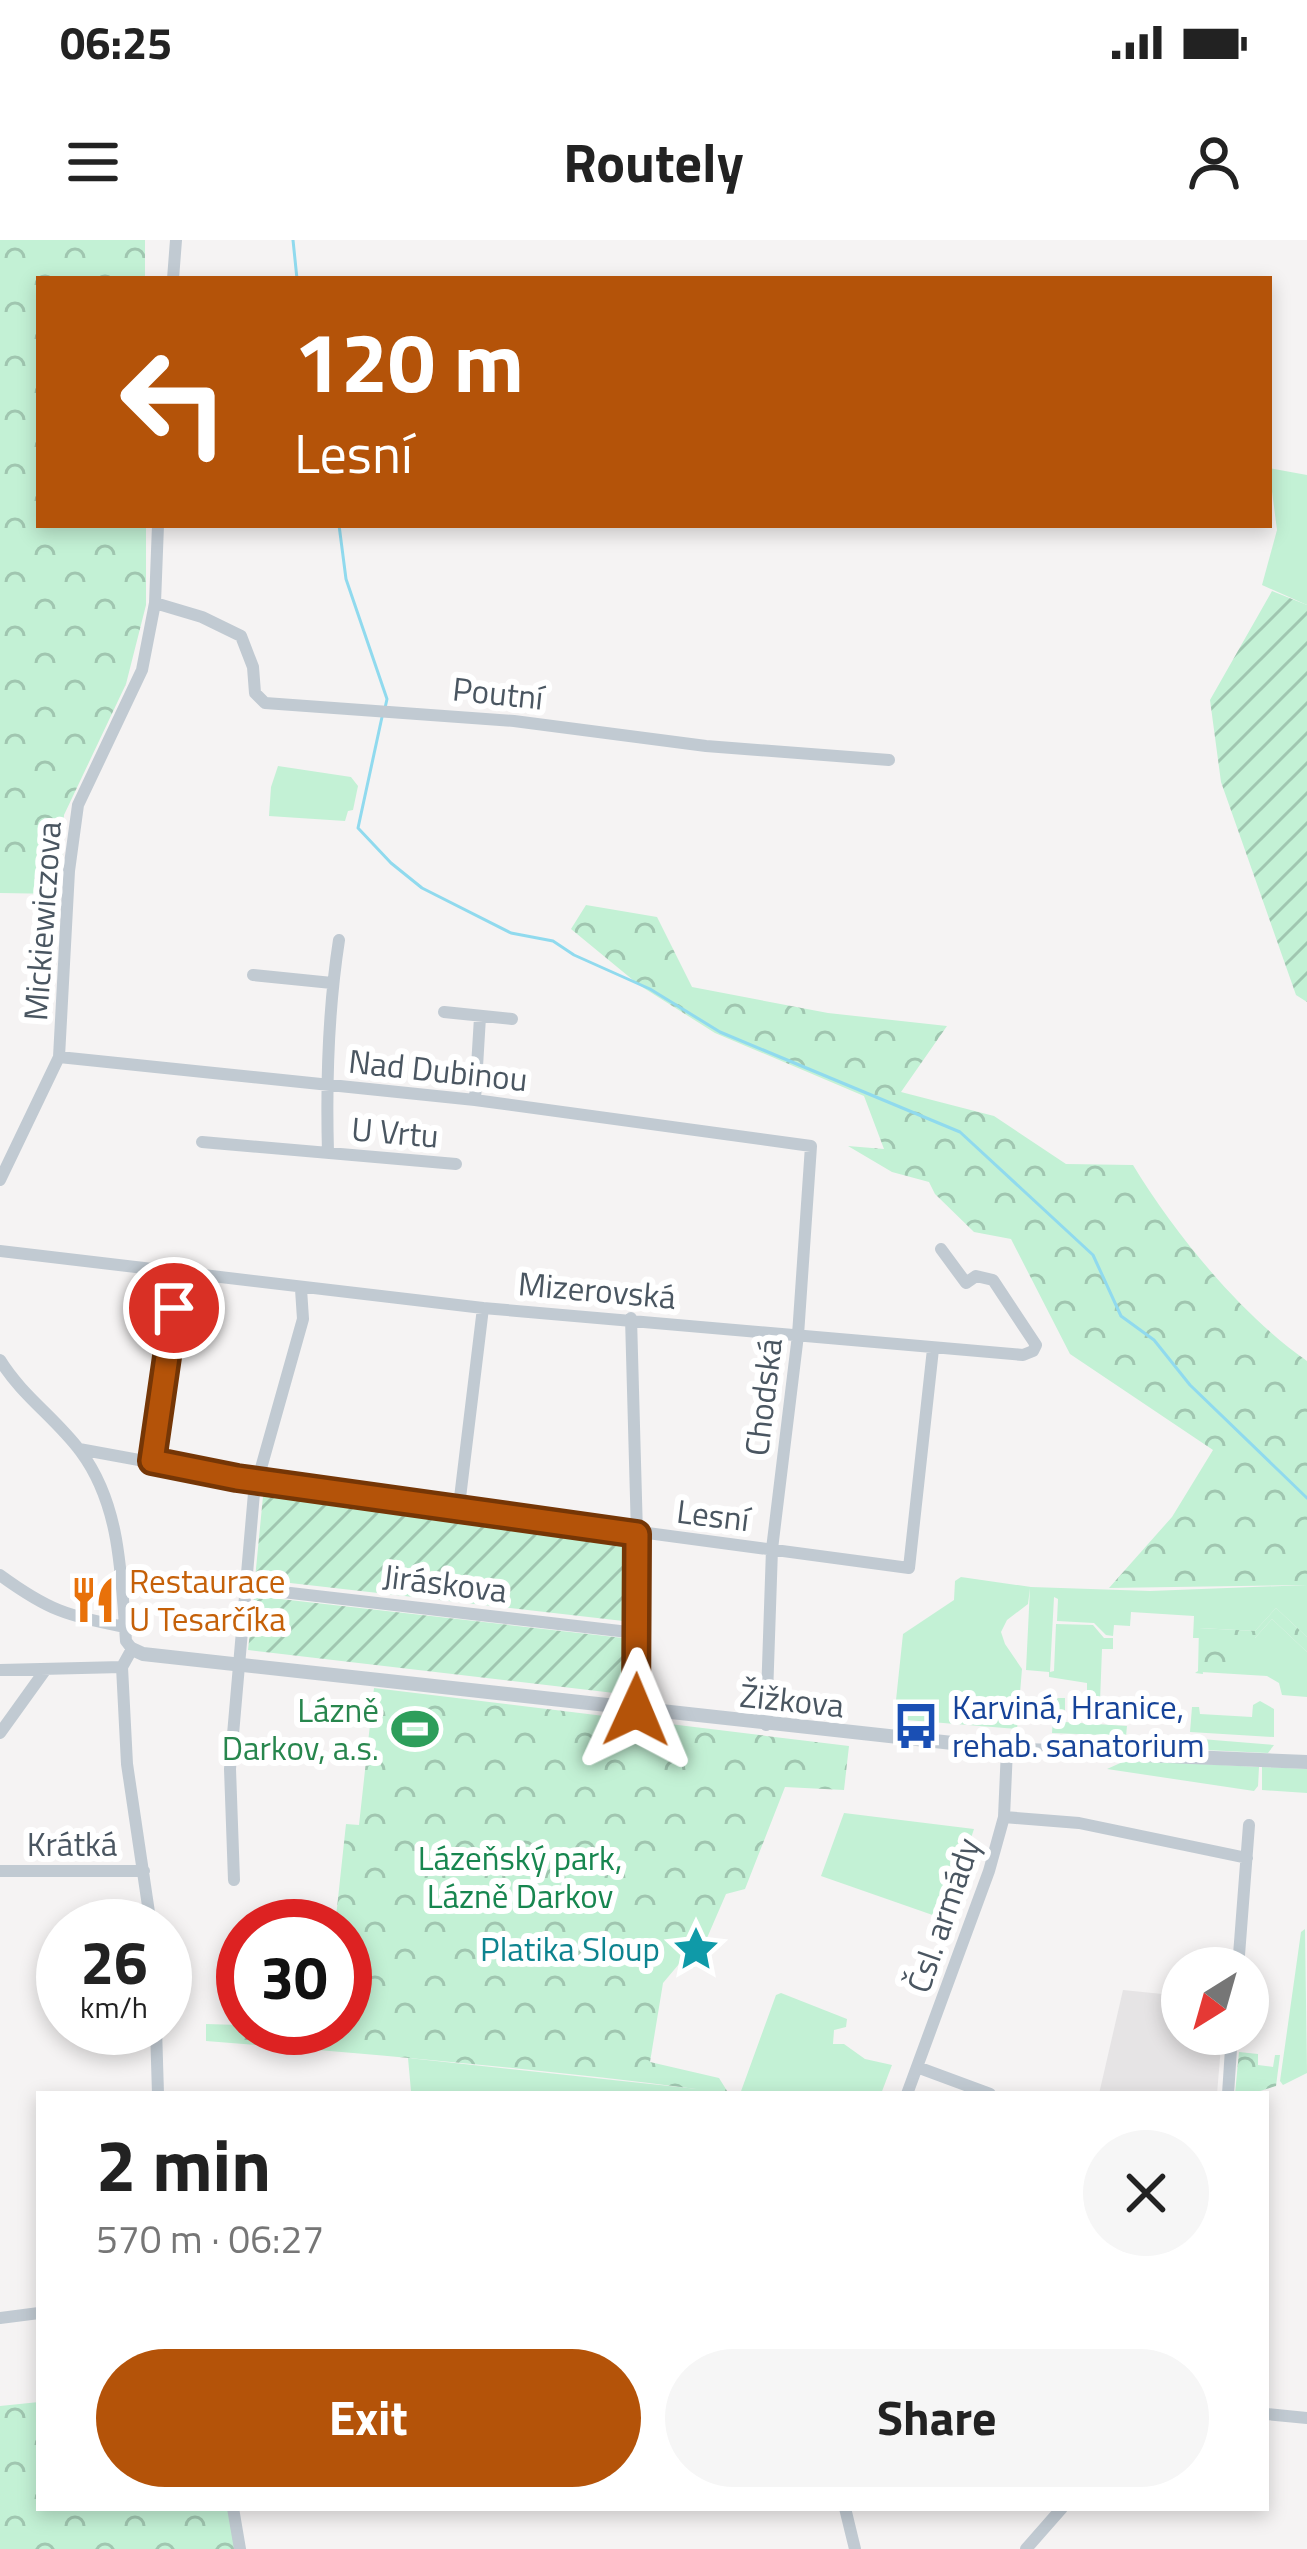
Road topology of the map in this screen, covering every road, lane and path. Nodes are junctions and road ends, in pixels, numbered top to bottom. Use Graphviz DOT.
graph roads {
  1 [pos="176,240"];
  2 [pos="172,276"];
  3 [pos="158,528"];
  4 [pos="155,603"];
  5 [pos="889,760"];
  6 [pos="339,940"];
  7 [pos="253,975"];
  8 [pos="332,983"];
  9 [pos="444,1012"];
  10 [pos="480,1017"];
  11 [pos="512,1019"];
  12 [pos="59,1057"];
  13 [pos="326,1085"];
  14 [pos="475,1100"];
  15 [pos="202,1142"];
  16 [pos="811,1146"];
  17 [pos="328,1153"];
  18 [pos="456,1164"];
  19 [pos="0,1180"];
  20 [pos="941,1249"];
  21 [pos="0,1252"];
  22 [pos="179,1270"];
  23 [pos="301,1289"];
  24 [pos="483,1308"];
  25 [pos="631,1318"];
  26 [pos="798,1335"];
  27 [pos="933,1348"];
  28 [pos="0,1360"];
  29 [pos="79,1449"];
  30 [pos="152,1461"];
  31 [pos="256,1479"];
  32 [pos="459,1507"];
  33 [pos="637,1534"];
  34 [pos="772,1549"];
  35 [pos="0,1575"];
  36 [pos="247,1588"];
  37 [pos="125,1627"];
  38 [pos="637,1633"];
  39 [pos="132,1648"];
  40 [pos="240,1664"];
  41 [pos="122,1667"];
  42 [pos="0,1670"];
  43 [pos="46,1670"];
  44 [pos="636,1710"];
  45 [pos="766,1725"];
  46 [pos="0,1733"];
  47 [pos="1007,1749"];
  48 [pos="1307,1762"];
  49 [pos="1004,1816"];
  50 [pos="1249,1825"];
  51 [pos="1247,1858"];
  52 [pos="0,1871"];
  53 [pos="144,1871"];
  54 [pos="234,1880"];
  55 [pos="148,1899"];
  56 [pos="1240,1947"];
  57 [pos="157,2055"];
  58 [pos="1231,2055"];
  59 [pos="917,2067"];
  60 [pos="158,2091"];
  61 [pos="908,2091"];
  62 [pos="983,2091"];
  63 [pos="1228,2091"];
  64 [pos="36,2314"];
  65 [pos="0,2318"];
  66 [pos="1269,2414"];
  67 [pos="1307,2418"];
  68 [pos="234,2511"];
  69 [pos="846,2511"];
  70 [pos="1059,2511"];
  71 [pos="240,2549"];
  72 [pos="855,2549"];
  73 [pos="1026,2549"];
  1 -- 2 [label="street"];
  3 -- 4 [label="street, Mickiewiczova"];
  4 -- 5 [label="street, Poutní"];
  4 -- 12 [label="street, Mickiewiczova"];
  6 -- 8 [label="street, U Vrtu"];
  7 -- 8 [label="street"];
  8 -- 13 [label="street, U Vrtu"];
  9 -- 10 [label="street"];
  10 -- 11 [label="street"];
  10 -- 14 [label="street"];
  12 -- 13 [label="street, Nad Dubinou"];
  12 -- 19 [label="street, Mickiewiczova"];
  13 -- 14 [label="street, Nad Dubinou"];
  13 -- 17 [label="street, U Vrtu"];
  14 -- 16 [label="street, Nad Dubinou"];
  15 -- 17 [label="street, U Vrtu"];
  16 -- 26 [label="street, Chodská"];
  17 -- 18 [label="street, U Vrtu"];
  20 -- 27 [label="street, Mizerovská"];
  21 -- 22 [label="street, Mizerovská"];
  22 -- 23 [label="street, Mizerovská"];
  22 -- 30 [label="street"];
  23 -- 24 [label="street, Mizerovská"];
  23 -- 31 [label="street"];
  24 -- 25 [label="street, Mizerovská"];
  24 -- 32 [label="street"];
  25 -- 26 [label="street, Mizerovská"];
  25 -- 33 [label="street"];
  26 -- 27 [label="street, Mizerovská"];
  26 -- 34 [label="street, Chodská"];
  27 -- 34 [label="street, Lesní"];
  28 -- 29 [label="street"];
  29 -- 30 [label="street, Lesní"];
  29 -- 37 [label="street"];
  30 -- 31 [label="street, Lesní"];
  31 -- 32 [label="street, Lesní"];
  31 -- 36 [label="street"];
  32 -- 33 [label="street, Lesní"];
  33 -- 34 [label="street, Lesní"];
  33 -- 38 [label="street"];
  34 -- 45 [label="street, Chodská"];
  35 -- 37 [label="street"];
  36 -- 38 [label="street, Jiráskova"];
  36 -- 40 [label="street"];
  37 -- 39 [label="street"];
  38 -- 44 [label="street"];
  39 -- 40 [label="street, Žižkova"];
  39 -- 41 [label="street"];
  40 -- 44 [label="street, Žižkova"];
  40 -- 54 [label="street"];
  41 -- 43 [label="street"];
  41 -- 53 [label="street"];
  42 -- 43 [label="street"];
  43 -- 46 [label="street"];
  44 -- 45 [label="street, Žižkova"];
  45 -- 47 [label="street, Žižkova"];
  47 -- 48 [label="street, Žižkova"];
  47 -- 49 [label="street, Čsl. armády"];
  49 -- 51 [label="street"];
  49 -- 59 [label="street, Čsl. armády"];
  50 -- 51 [label="street"];
  51 -- 56 [label="street"];
  52 -- 53 [label="street, Krátká"];
  53 -- 55 [label="street"];
  57 -- 60 [label="street"];
  58 -- 63 [label="street"];
  59 -- 61 [label="street, Čsl. armády"];
  59 -- 62 [label="street"];
  64 -- 65 [label="street"];
  66 -- 67 [label="street"];
  68 -- 71 [label="street"];
  69 -- 72 [label="street"];
  70 -- 73 [label="street"];
}
